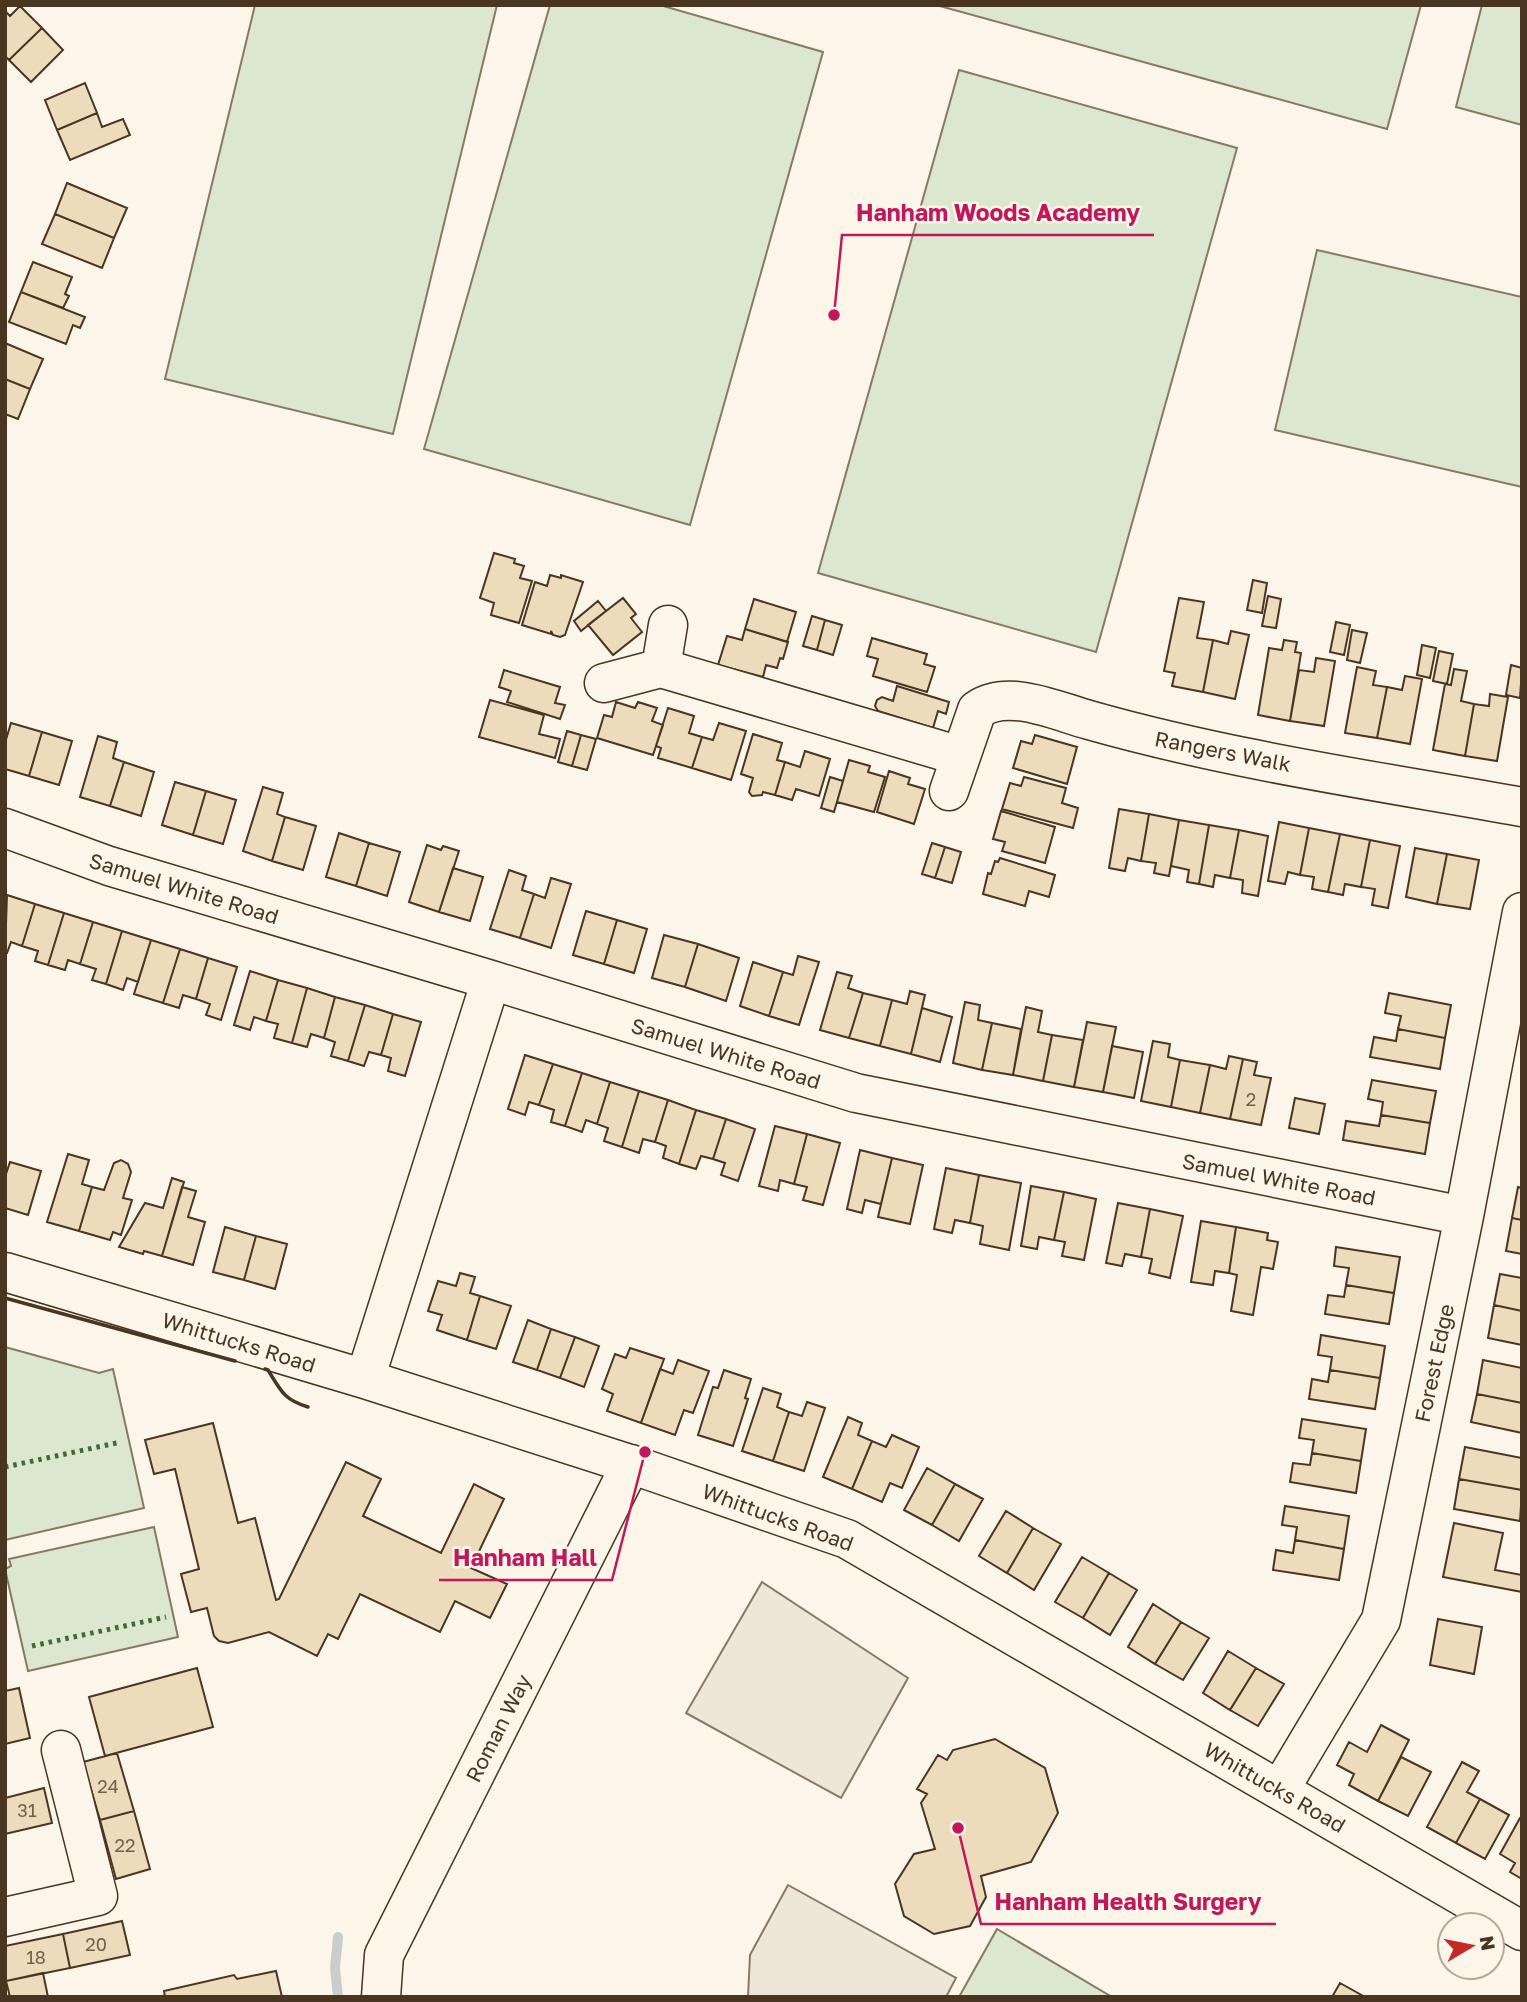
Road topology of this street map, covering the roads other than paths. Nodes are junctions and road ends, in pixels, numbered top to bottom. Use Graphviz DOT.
graph roads {
  1 [pos="667,625"];
  2 [pos="661,668"];
  3 [pos="604,683"];
  4 [pos="1522,807"];
  5 [pos="5,828"];
  6 [pos="1522,912"];
  7 [pos="491,980"];
  8 [pos="1464,1216"];
  9 [pos="5,1272"];
  10 [pos="365,1379"];
  11 [pos="631,1464"];
  12 [pos="61,1750"];
  13 [pos="1280,1789"];
  14 [pos="5,1917"];
  15 [pos="1522,1931"];
  16 [pos="381,1997"];
  1 -- 2 [label="street"];
  2 -- 3 [label="street"];
  2 -- 4 [label="street, Rangers Walk"];
  5 -- 7 [label="street, Samuel White Road"];
  6 -- 8 [label="street, Forest Edge"];
  7 -- 8 [label="street, Samuel White Road"];
  7 -- 10 [label="street"];
  8 -- 13 [label="street, Forest Edge"];
  9 -- 10 [label="street, Whittucks Road"];
  10 -- 11 [label="street, Whittucks Road"];
  11 -- 13 [label="street, Whittucks Road"];
  11 -- 16 [label="street, Roman Way"];
  12 -- 14 [label="street"];
  13 -- 15 [label="street, Whittucks Road"];
}
